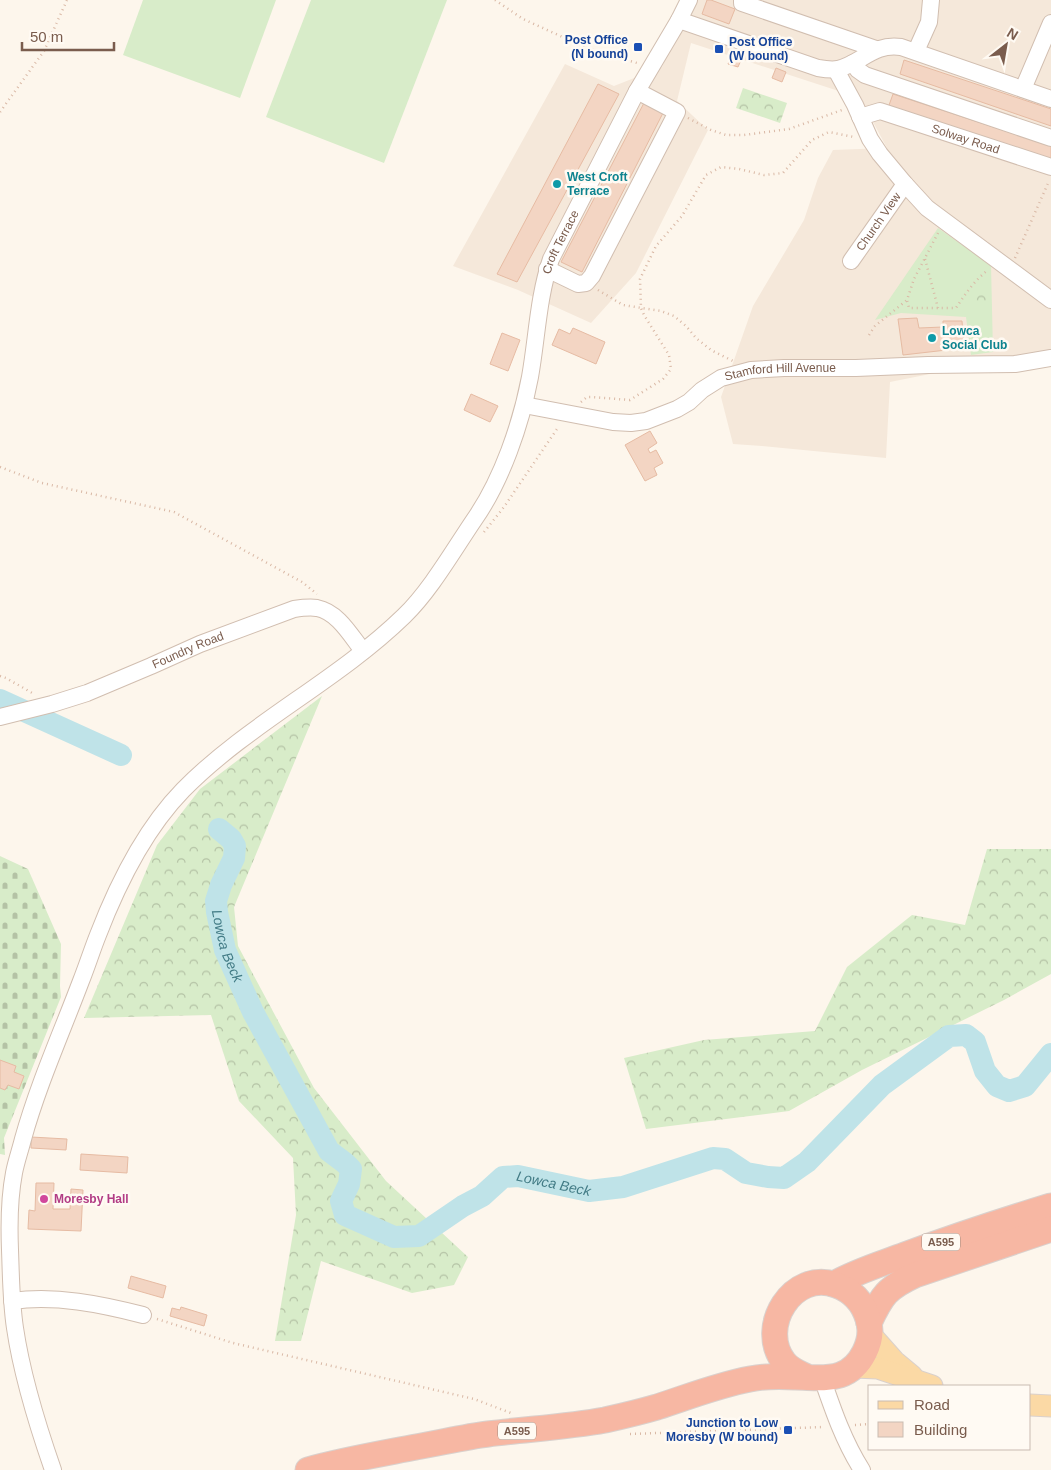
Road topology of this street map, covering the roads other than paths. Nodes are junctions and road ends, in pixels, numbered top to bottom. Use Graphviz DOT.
graph roads {
  1 [pos="689,0"];
  2 [pos="742,0"];
  3 [pos="931,0"];
  4 [pos="679,20"];
  5 [pos="1051,23"];
  6 [pos="876,49"];
  7 [pos="916,51"];
  8 [pos="853,62"];
  9 [pos="836,70"];
  10 [pos="1023,88"];
  11 [pos="637,91"];
  12 [pos="1051,98"];
  13 [pos="854,112"];
  14 [pos="1051,138"];
  15 [pos="1051,167"];
  16 [pos="905,184"];
  17 [pos="851,261"];
  18 [pos="548,269"];
  19 [pos="1051,300"];
  20 [pos="1051,358"];
  21 [pos="524,404"];
  22 [pos="363,651"];
  23 [pos="2,717"];
  24 [pos="1051,1206"];
  25 [pos="1051,1229"];
  26 [pos="834,1284"];
  27 [pos="12,1301"];
  28 [pos="144,1315"];
  29 [pos="870,1328"];
  30 [pos="775,1339"];
  31 [pos="854,1367"];
  32 [pos="814,1378"];
  33 [pos="724,1384"];
  34 [pos="929,1385"];
  35 [pos="1031,1405"];
  36 [pos="1051,1406"];
  37 [pos="53,1470"];
  38 [pos="308,1470"];
  39 [pos="862,1470"];
  1 -- 4 [label="street, Croft Terrace"];
  2 -- 6 [label="street"];
  3 -- 7 [label="street"];
  4 -- 9 [label="street"];
  4 -- 11 [label="street, Croft Terrace"];
  5 -- 10 [label="street"];
  6 -- 7 [label="street"];
  6 -- 8 [label="street"];
  7 -- 10 [label="street"];
  8 -- 9 [label="street"];
  8 -- 14 [label="street"];
  9 -- 13 [label="street"];
  10 -- 12 [label="street"];
  11 -- 18 [label="street, Croft Terrace"];
  11 -- 18 [label="street"];
  13 -- 15 [label="street, Solway Road"];
  13 -- 16 [label="street"];
  16 -- 17 [label="street, Church View"];
  16 -- 19 [label="street"];
  18 -- 21 [label="street, Croft Terrace"];
  20 -- 21 [label="street, Stamford Hill Avenue"];
  21 -- 22 [label="street, Croft Terrace"];
  22 -- 23 [label="street, Foundry Road"];
  22 -- 27 [label="street, Croft Terrace"];
  24 -- 26 [label="highway, A595"];
  25 -- 29 [label="highway, A595"];
  26 -- 29 [label="highway"];
  26 -- 30 [label="highway"];
  27 -- 28 [label="street"];
  27 -- 37 [label="street, Croft Terrace"];
  29 -- 31 [label="highway"];
  29 -- 34 [label="main road"];
  30 -- 32 [label="highway"];
  30 -- 33 [label="highway, A595"];
  31 -- 32 [label="highway"];
  31 -- 34 [label="main road"];
  32 -- 33 [label="highway, A595"];
  32 -- 39 [label="street"];
  33 -- 38 [label="highway, A595"];
  35 -- 36 [label="main road"];
}
